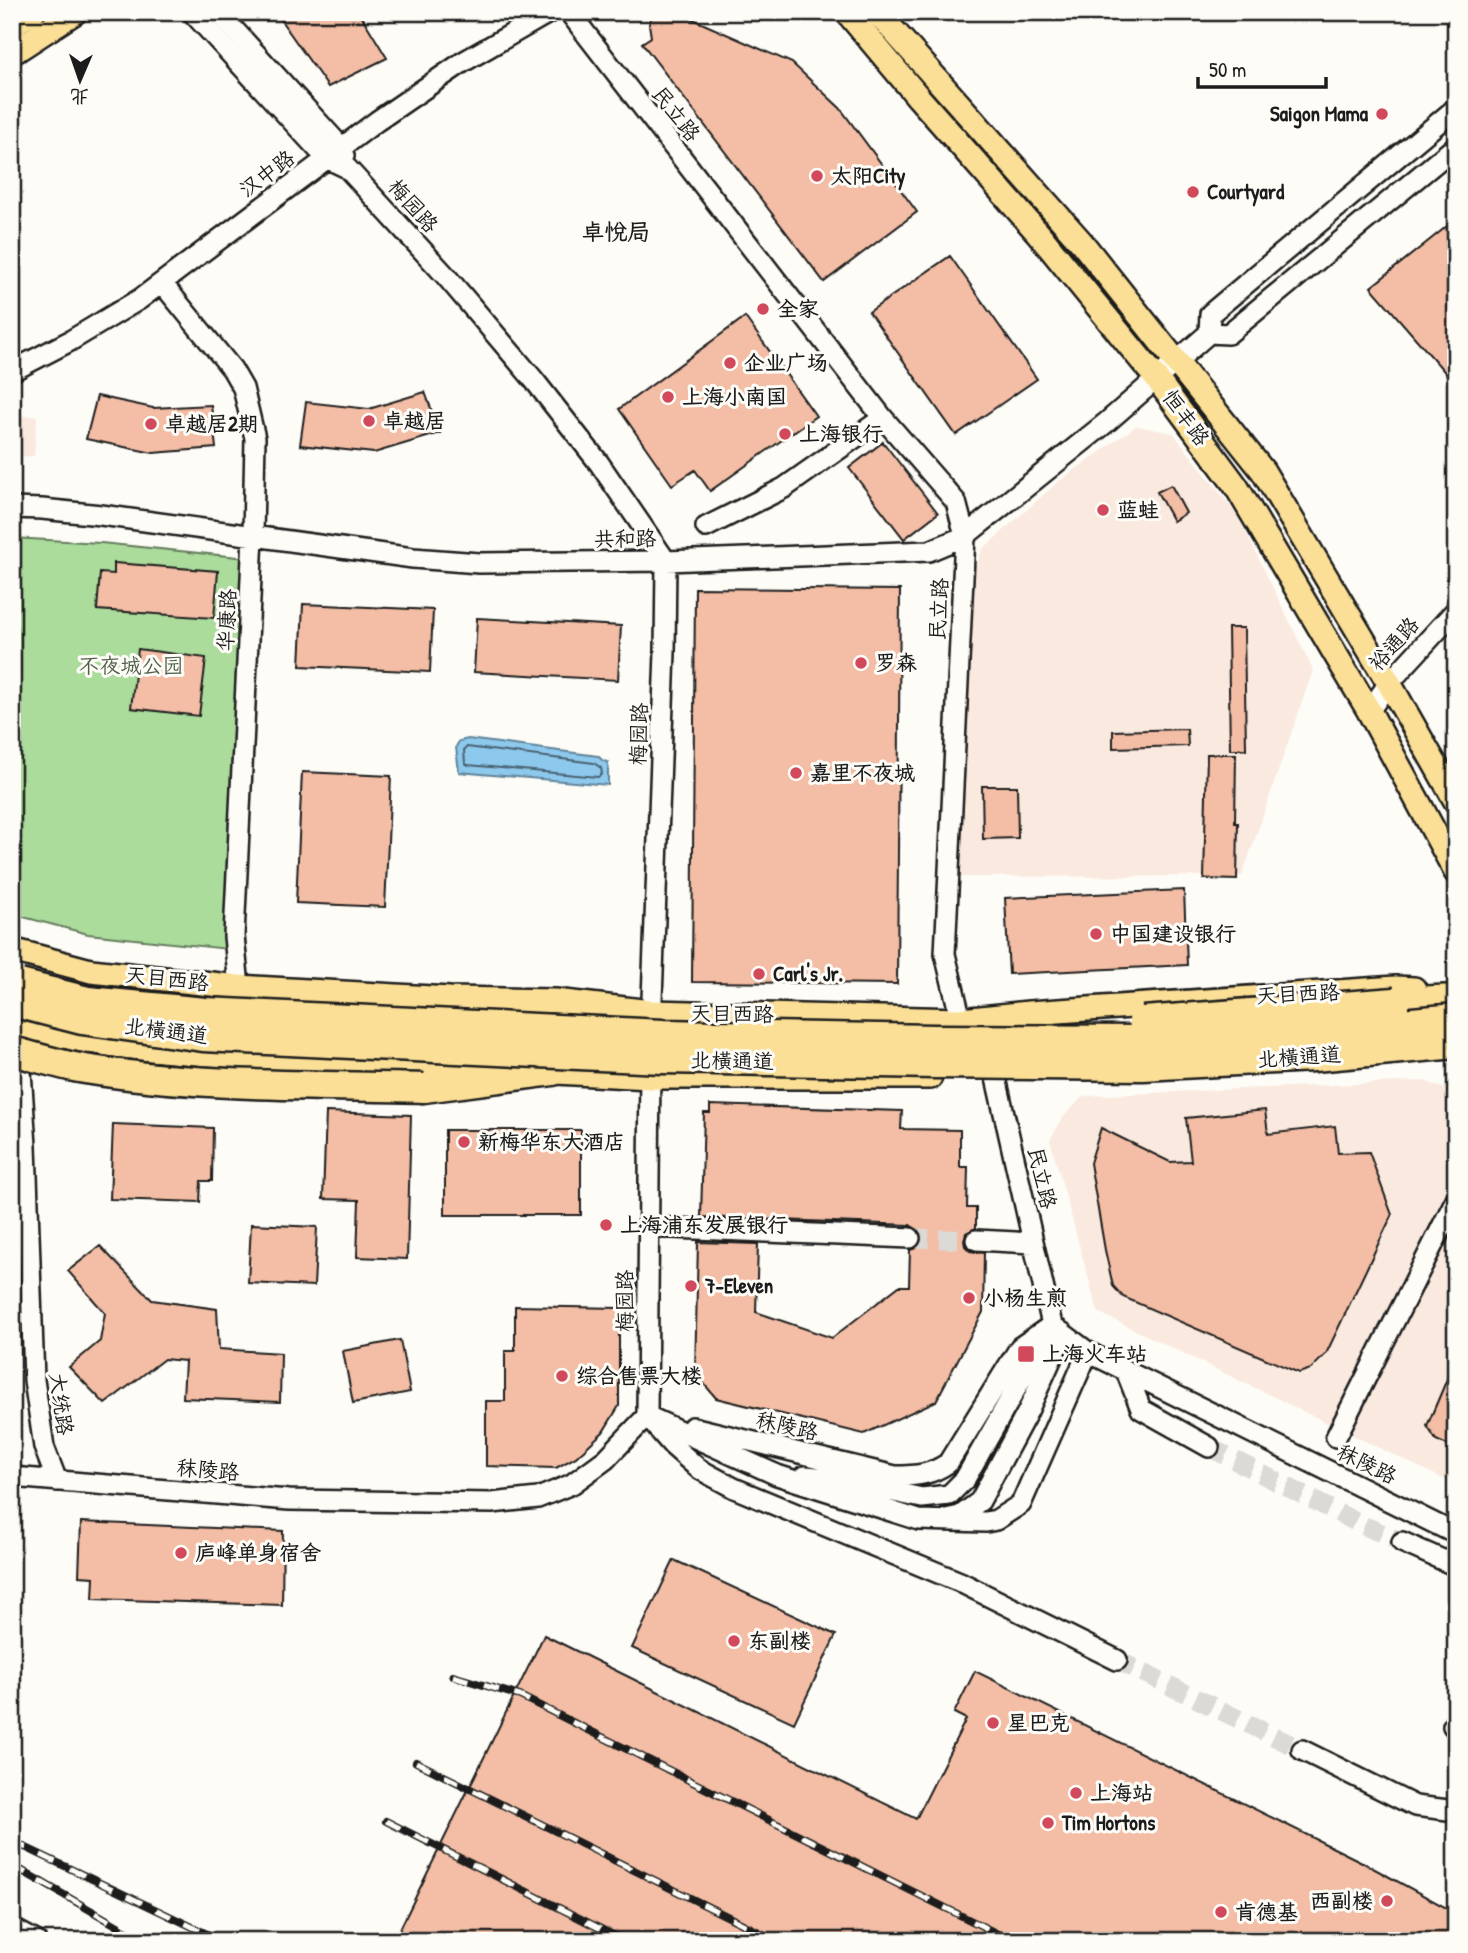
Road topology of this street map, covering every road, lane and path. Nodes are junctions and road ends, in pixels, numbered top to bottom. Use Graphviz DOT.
graph roads {
  1 [pos="33,12"];
  2 [pos="75,12"];
  3 [pos="192,12"];
  4 [pos="218,12"];
  5 [pos="550,12"];
  6 [pos="569,12"];
  7 [pos="848,12"];
  8 [pos="877,12"];
  9 [pos="12,25"];
  10 [pos="12,53"];
  11 [pos="1456,108"];
  12 [pos="1456,146"];
  13 [pos="333,153"];
  14 [pos="162,283"];
  15 [pos="1209,333"];
  16 [pos="1176,360"];
  17 [pos="12,371"];
  18 [pos="1156,378"];
  19 [pos="883,418"];
  20 [pos="12,508"];
  21 [pos="706,527"];
  22 [pos="253,536"];
  23 [pos="965,536"];
  24 [pos="666,561"];
  25 [pos="1456,610"];
  26 [pos="1389,683"];
  27 [pos="1370,711"];
  28 [pos="1456,801"];
  29 [pos="1456,872"];
  30 [pos="15,956"];
  31 [pos="12,982"];
  32 [pos="239,987"];
  33 [pos="1456,993"];
  34 [pos="1456,999"];
  35 [pos="1456,1005"];
  36 [pos="651,1012"];
  37 [pos="294,1016"];
  38 [pos="1456,1018"];
  39 [pos="961,1020"];
  40 [pos="13,1023"];
  41 [pos="863,1037"];
  42 [pos="1456,1043"];
  43 [pos="552,1071"];
  44 [pos="650,1077"];
  45 [pos="996,1078"];
  46 [pos="1456,1199"];
  47 [pos="648,1227"];
  48 [pos="910,1238"];
  49 [pos="976,1240"];
  50 [pos="1033,1243"];
  51 [pos="1057,1329"];
  52 [pos="1088,1352"];
  53 [pos="1126,1371"];
  54 [pos="647,1416"];
  55 [pos="1336,1437"];
  56 [pos="1209,1447"];
  57 [pos="777,1475"];
  58 [pos="12,1477"];
  59 [pos="48,1480"];
  60 [pos="936,1520"];
  61 [pos="1456,1534"];
  62 [pos="1402,1542"];
  63 [pos="1456,1566"];
  64 [pos="1117,1660"];
  65 [pos="1456,1720"];
  66 [pos="1456,1727"];
  67 [pos="1302,1750"];
  68 [pos="1456,1810"];
  69 [pos="12,1928"];
  70 [pos="36,1941"];
  1 -- 9 [label="main road"];
  2 -- 10 [label="main road"];
  3 -- 13 [label="street, 梅园路"];
  4 -- 13 [label="street, 梅园路"];
  5 -- 13 [label="street, 汉中路"];
  6 -- 19 [label="street, 民立路"];
  7 -- 18 [label="main road, 恒丰路"];
  8 -- 16 [label="main road, 恒丰路"];
  11 -- 15 [label="street"];
  12 -- 15 [label="street"];
  13 -- 14 [label="street, 汉中路"];
  13 -- 24 [label="street, 梅园路"];
  14 -- 17 [label="street, 汉中路"];
  14 -- 22 [label="street, 华康路"];
  15 -- 16 [label="street, 共和路"];
  16 -- 18 [label="street, 共和路"];
  16 -- 26 [label="main road, 恒丰路"];
  18 -- 23 [label="street, 共和路"];
  18 -- 27 [label="main road, 恒丰路"];
  19 -- 21 [label="street"];
  19 -- 23 [label="street, 民立路"];
  20 -- 22 [label="street, 共和路"];
  22 -- 24 [label="street, 共和路"];
  22 -- 32 [label="street, 华康路"];
  23 -- 24 [label="street, 共和路"];
  23 -- 39 [label="street, 民立路"];
  24 -- 36 [label="street, 梅园路"];
  25 -- 26 [label="street, 裕通路"];
  26 -- 27 [label="street, 裕通路"];
  26 -- 28 [label="main road, 恒丰路"];
  27 -- 29 [label="main road, 恒丰路"];
  30 -- 32 [label="main road, 天目西路"];
  30 -- 37 [label="highway, bridge"];
  30 -- 40 [label="street, 大统路"];
  31 -- 37 [label="highway, 北横通道, bridge"];
  32 -- 36 [label="main road, 天目西路"];
  33 -- 39 [label="main road, 天目西路"];
  34 -- 41 [label="highway, bridge"];
  35 -- 39 [label="main road"];
  36 -- 39 [label="main road, 天目西路"];
  36 -- 44 [label="street, 梅园路"];
  37 -- 41 [label="highway, 北横通道, bridge"];
  38 -- 41 [label="highway, 北横通道, bridge"];
  39 -- 45 [label="street, 民立路"];
  40 -- 42 [label="highway, 北横通道, bridge"];
  40 -- 43 [label="main road"];
  40 -- 43 [label="highway, bridge"];
  40 -- 59 [label="street, 大统路"];
  42 -- 45 [label="main road"];
  43 -- 44 [label="main road"];
  44 -- 45 [label="main road"];
  44 -- 47 [label="street, 梅园路"];
  45 -- 50 [label="street, 民立路"];
  46 -- 55 [label="street"];
  47 -- 48 [label="street"];
  47 -- 54 [label="street, 梅园路"];
  49 -- 50 [label="street"];
  50 -- 51 [label="street, 民立路"];
  51 -- 52 [label="street, 秣陵路"];
  51 -- 54 [label="street, 秣陵路"];
  51 -- 57 [label="street"];
  51 -- 60 [label="street"];
  52 -- 53 [label="street, 秣陵路"];
  52 -- 60 [label="street"];
  53 -- 56 [label="street"];
  53 -- 61 [label="street, 秣陵路"];
  54 -- 57 [label="street"];
  54 -- 59 [label="street, 秣陵路"];
  54 -- 64 [label="street"];
  57 -- 60 [label="street"];
  58 -- 59 [label="street, 秣陵路"];
  62 -- 63 [label="street"];
  65 -- 66 [label="street"];
  67 -- 68 [label="street"];
  69 -- 70 [label="street"];
}
